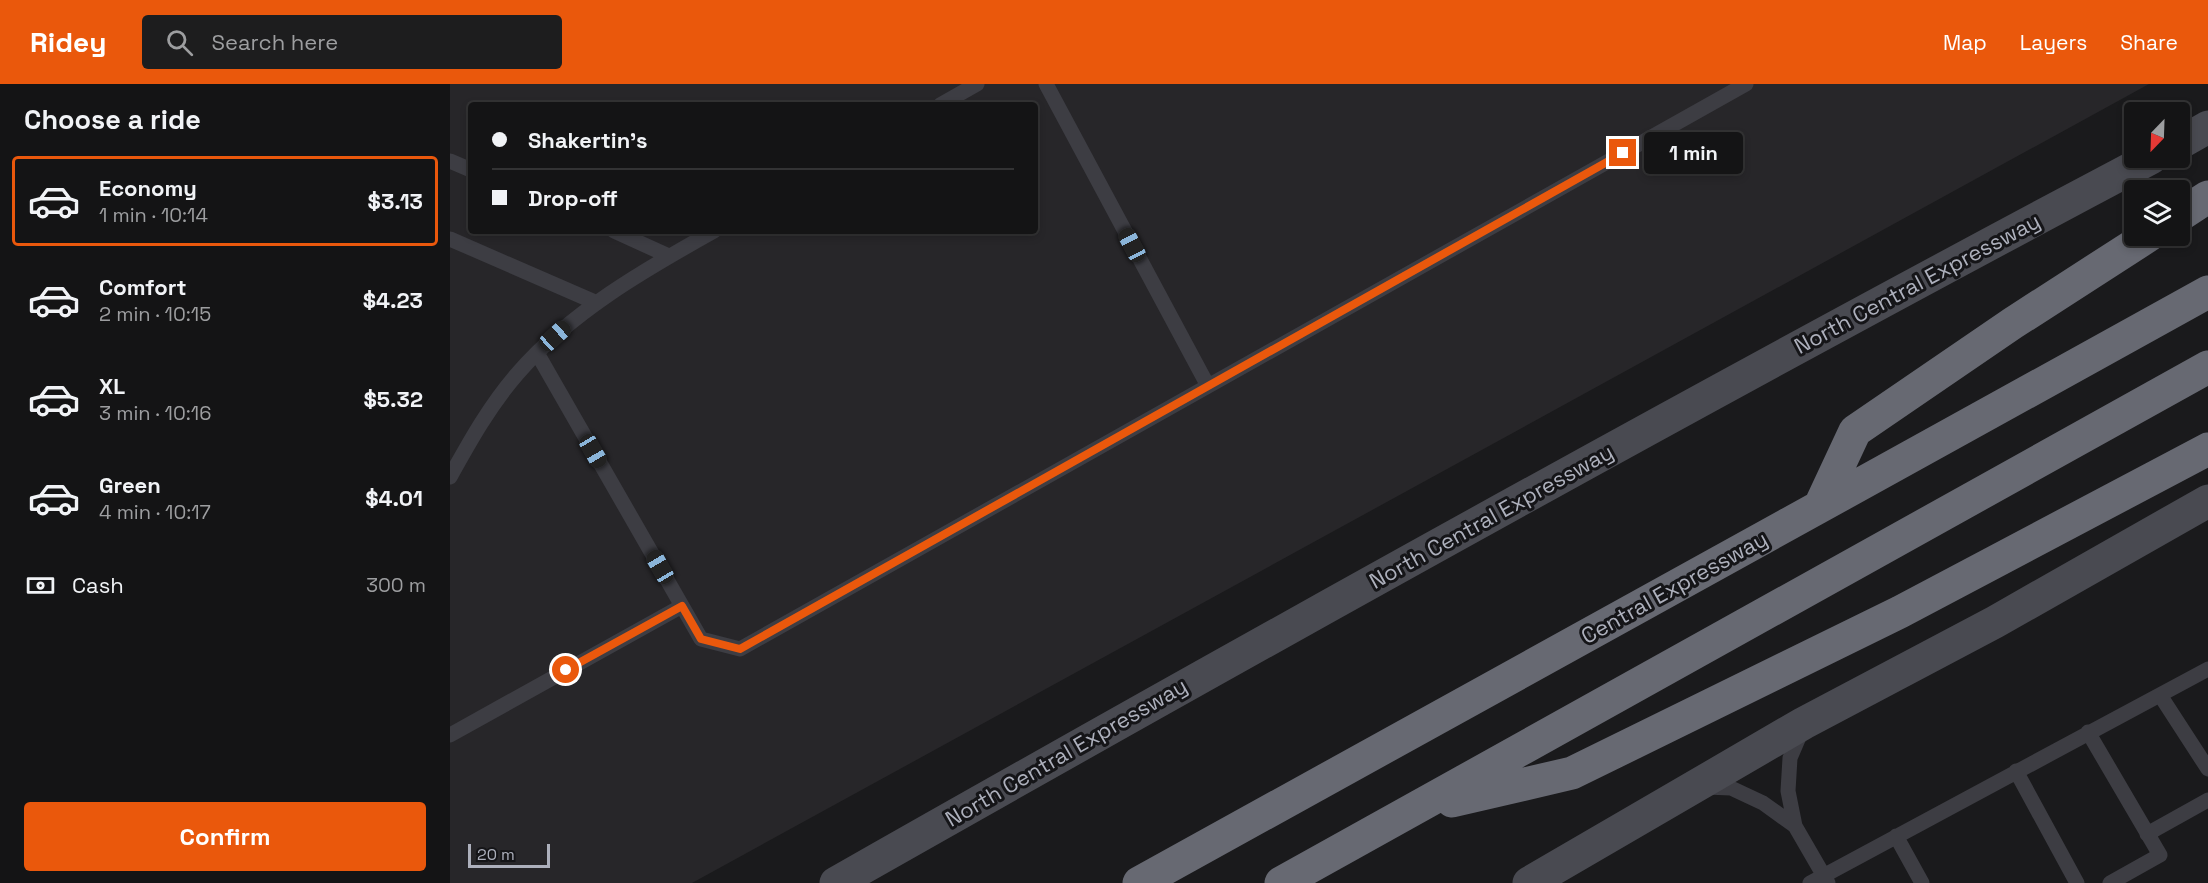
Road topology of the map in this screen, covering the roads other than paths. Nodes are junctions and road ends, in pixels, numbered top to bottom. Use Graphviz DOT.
graph roads {
  1 [pos="977,84"];
  2 [pos="1046,84"];
  3 [pos="1746,84"];
  4 [pos="945,102"];
  5 [pos="2208,128"];
  6 [pos="2190,137"];
  7 [pos="450,161"];
  8 [pos="2132,168"];
  9 [pos="468,169"];
  10 [pos="2208,197"];
  11 [pos="2190,209"];
  12 [pos="621,234"];
  13 [pos="709,234"];
  14 [pos="450,239"];
  15 [pos="2132,246"];
  16 [pos="669,256"];
  17 [pos="2208,292"];
  18 [pos="597,303"];
  19 [pos="537,353"];
  20 [pos="2208,367"];
  21 [pos="1208,386"];
  22 [pos="2208,449"];
  23 [pos="450,477"];
  24 [pos="2208,501"];
  25 [pos="1820,506"];
  26 [pos="682,606"];
  27 [pos="2208,669"];
  28 [pos="2160,695"];
  29 [pos="1804,723"];
  30 [pos="2088,732"];
  31 [pos="450,735"];
  32 [pos="2208,769"];
  33 [pos="2016,771"];
  34 [pos="1696,786"];
  35 [pos="2208,800"];
  36 [pos="1412,810"];
  37 [pos="1795,826"];
  38 [pos="2147,834"];
  39 [pos="1896,836"];
  40 [pos="1821,880"];
  41 [pos="836,883"];
  42 [pos="1139,883"];
  43 [pos="1281,883"];
  44 [pos="1529,883"];
  45 [pos="1922,883"];
  46 [pos="2077,883"];
  47 [pos="2110,883"];
  1 -- 4 [label="lane"];
  2 -- 21 [label="lane"];
  3 -- 21 [label="lane"];
  5 -- 6 [label="main road"];
  7 -- 9 [label="lane"];
  8 -- 41 [label="main road, North Central Expressway"];
  10 -- 11 [label="highway"];
  12 -- 16 [label="lane"];
  13 -- 16 [label="lane"];
  14 -- 18 [label="lane"];
  15 -- 25 [label="highway"];
  16 -- 18 [label="lane"];
  17 -- 25 [label="highway, Central Expressway"];
  18 -- 19 [label="lane"];
  19 -- 23 [label="lane"];
  19 -- 26 [label="lane"];
  20 -- 36 [label="highway"];
  21 -- 26 [label="lane"];
  22 -- 36 [label="highway"];
  24 -- 29 [label="main road"];
  25 -- 42 [label="highway, Central Expressway"];
  26 -- 31 [label="lane"];
  27 -- 28 [label="lane"];
  28 -- 30 [label="lane"];
  28 -- 32 [label="lane"];
  29 -- 34 [label="main road"];
  29 -- 37 [label="lane"];
  30 -- 33 [label="lane"];
  30 -- 38 [label="lane"];
  33 -- 39 [label="lane"];
  33 -- 46 [label="lane"];
  34 -- 37 [label="lane"];
  34 -- 44 [label="main road"];
  35 -- 38 [label="lane"];
  36 -- 43 [label="highway"];
  37 -- 40 [label="lane"];
  38 -- 47 [label="lane"];
  39 -- 40 [label="lane"];
  39 -- 45 [label="lane"];
}
